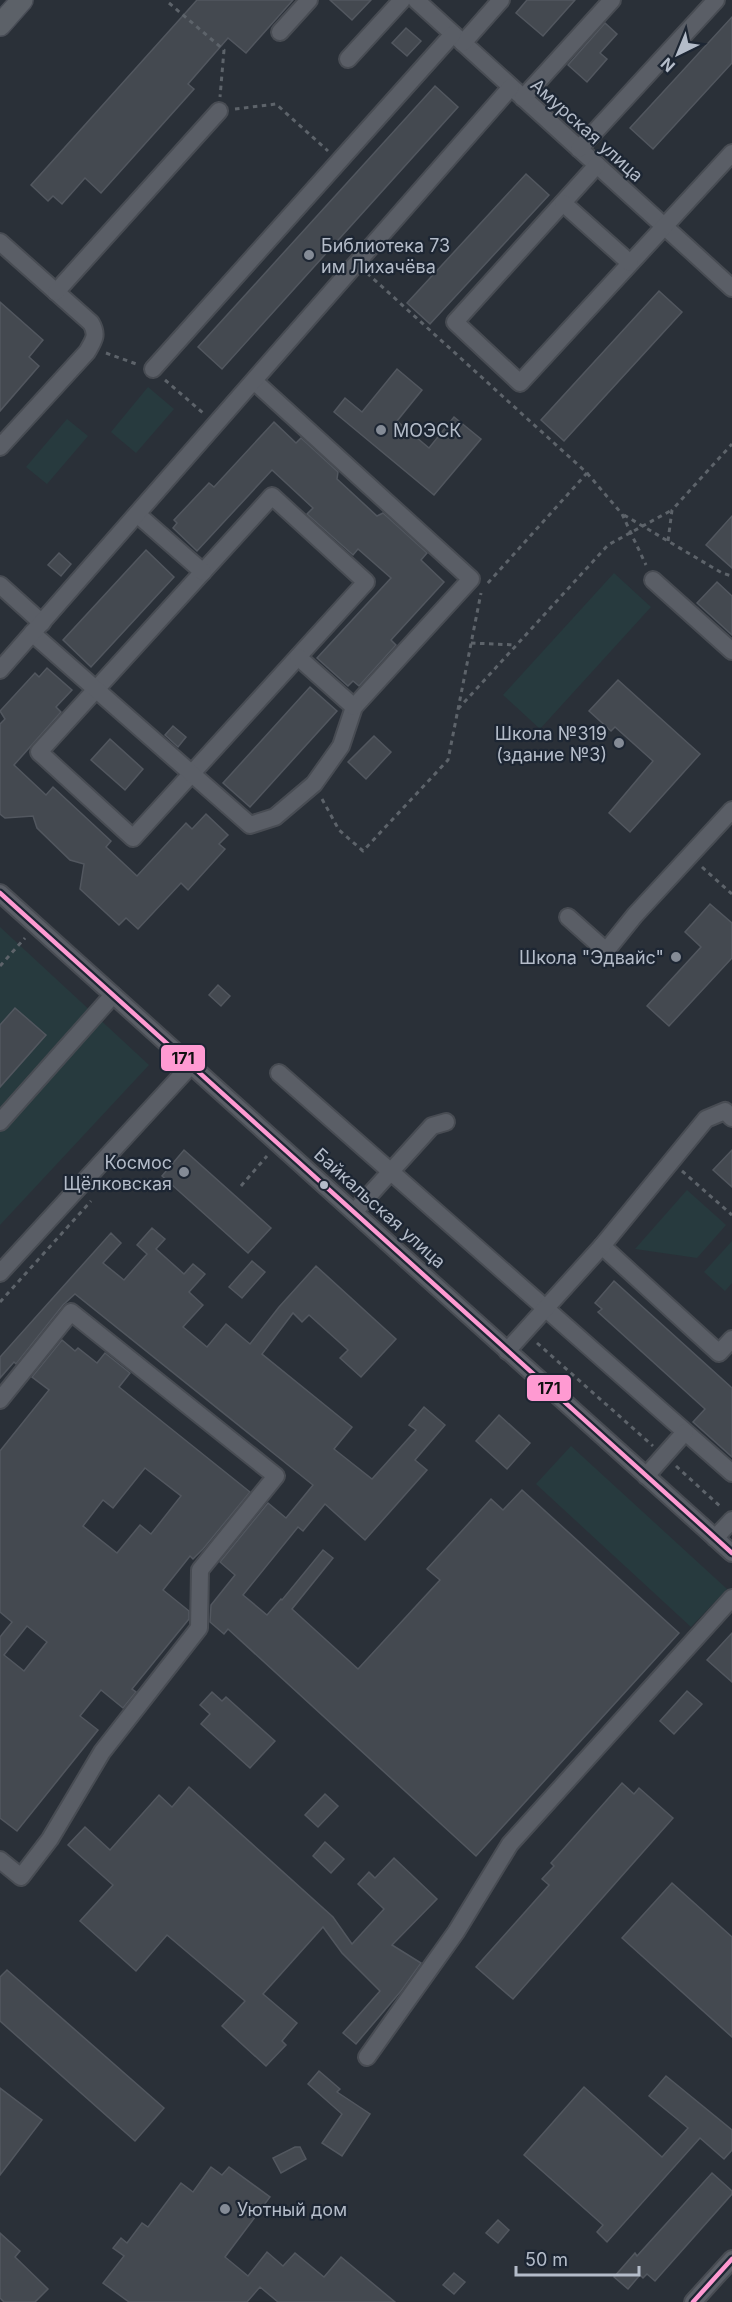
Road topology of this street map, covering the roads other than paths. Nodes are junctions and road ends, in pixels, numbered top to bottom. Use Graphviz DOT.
graph roads {
  1 [pos="22,0"];
  2 [pos="309,0"];
  3 [pos="402,0"];
  4 [pos="416,0"];
  5 [pos="501,0"];
  6 [pos="612,0"];
  7 [pos="716,0"];
  8 [pos="0,25"];
  9 [pos="280,32"];
  10 [pos="458,38"];
  11 [pos="348,59"];
  12 [pos="518,93"];
  13 [pos="219,111"];
  14 [pos="579,149"];
  15 [pos="732,153"];
  16 [pos="597,165"];
  17 [pos="563,203"];
  18 [pos="664,226"];
  19 [pos="0,242"];
  20 [pos="630,263"];
  21 [pos="732,288"];
  22 [pos="56,292"];
  23 [pos="153,369"];
  24 [pos="254,381"];
  25 [pos="0,447"];
  26 [pos="137,514"];
  27 [pos="202,572"];
  28 [pos="653,580"];
  29 [pos="0,585"];
  30 [pos="37,628"];
  31 [pos="732,651"];
  32 [pos="298,657"];
  33 [pos="0,670"];
  34 [pos="96,689"];
  35 [pos="354,707"];
  36 [pos="192,774"];
  37 [pos="732,810"];
  38 [pos="0,893"];
  39 [pos="568,917"];
  40 [pos="113,994"];
  41 [pos="191,1065"];
  42 [pos="279,1073"];
  43 [pos="732,1118"];
  44 [pos="0,1122"];
  45 [pos="446,1122"];
  46 [pos="390,1172"];
  47 [pos="355,1211"];
  48 [pos="602,1246"];
  49 [pos="0,1273"];
  50 [pos="546,1308"];
  51 [pos="732,1339"];
  52 [pos="507,1351"];
  53 [pos="0,1400"];
  54 [pos="685,1432"];
  55 [pos="732,1473"];
  56 [pos="646,1476"];
  57 [pos="732,1520"];
  58 [pos="715,1538"];
  59 [pos="732,1553"];
  60 [pos="732,1598"];
  61 [pos="0,1860"];
  62 [pos="367,2057"];
  63 [pos="732,2259"];
  64 [pos="693,2302"];
  1 -- 8 [label="main road"];
  2 -- 9 [label="street"];
  3 -- 11 [label="street"];
  4 -- 10 [label="street, Амурская улица"];
  5 -- 10 [label="street"];
  6 -- 12 [label="street"];
  7 -- 14 [label="street"];
  10 -- 12 [label="street, Амурская улица"];
  10 -- 23 [label="street"];
  12 -- 14 [label="street, Амурская улица"];
  12 -- 24 [label="street"];
  13 -- 22 [label="street"];
  14 -- 16 [label="street, Амурская улица"];
  15 -- 18 [label="street"];
  16 -- 17 [label="street"];
  16 -- 18 [label="street, Амурская улица"];
  17 -- 20 [label="street"];
  17 -- 20 [label="street"];
  18 -- 20 [label="street"];
  18 -- 21 [label="street, Амурская улица"];
  19 -- 22 [label="street"];
  22 -- 25 [label="street"];
  24 -- 26 [label="street"];
  24 -- 35 [label="street"];
  26 -- 27 [label="street"];
  26 -- 30 [label="street"];
  27 -- 32 [label="street"];
  27 -- 34 [label="street"];
  28 -- 31 [label="street"];
  29 -- 30 [label="street"];
  30 -- 33 [label="street"];
  30 -- 34 [label="street"];
  32 -- 35 [label="street"];
  32 -- 36 [label="street"];
  34 -- 36 [label="street"];
  34 -- 36 [label="street"];
  35 -- 36 [label="street"];
  37 -- 39 [label="street"];
  38 -- 40 [label="street, Байкальская улица"];
  40 -- 41 [label="street, Байкальская улица"];
  40 -- 44 [label="street"];
  41 -- 47 [label="street, Байкальская улица"];
  41 -- 49 [label="street"];
  42 -- 46 [label="street"];
  43 -- 48 [label="street"];
  45 -- 46 [label="street"];
  46 -- 47 [label="street"];
  46 -- 50 [label="street"];
  47 -- 52 [label="street, Байкальская улица"];
  48 -- 50 [label="street"];
  48 -- 51 [label="street"];
  50 -- 52 [label="street"];
  50 -- 54 [label="street"];
  52 -- 56 [label="street, Байкальская улица"];
  53 -- 61 [label="street"];
  54 -- 55 [label="street"];
  54 -- 56 [label="street"];
  56 -- 58 [label="street, Байкальская улица"];
  57 -- 58 [label="street"];
  58 -- 59 [label="street, Байкальская улица"];
  60 -- 62 [label="street"];
  63 -- 64 [label="street"];
}
